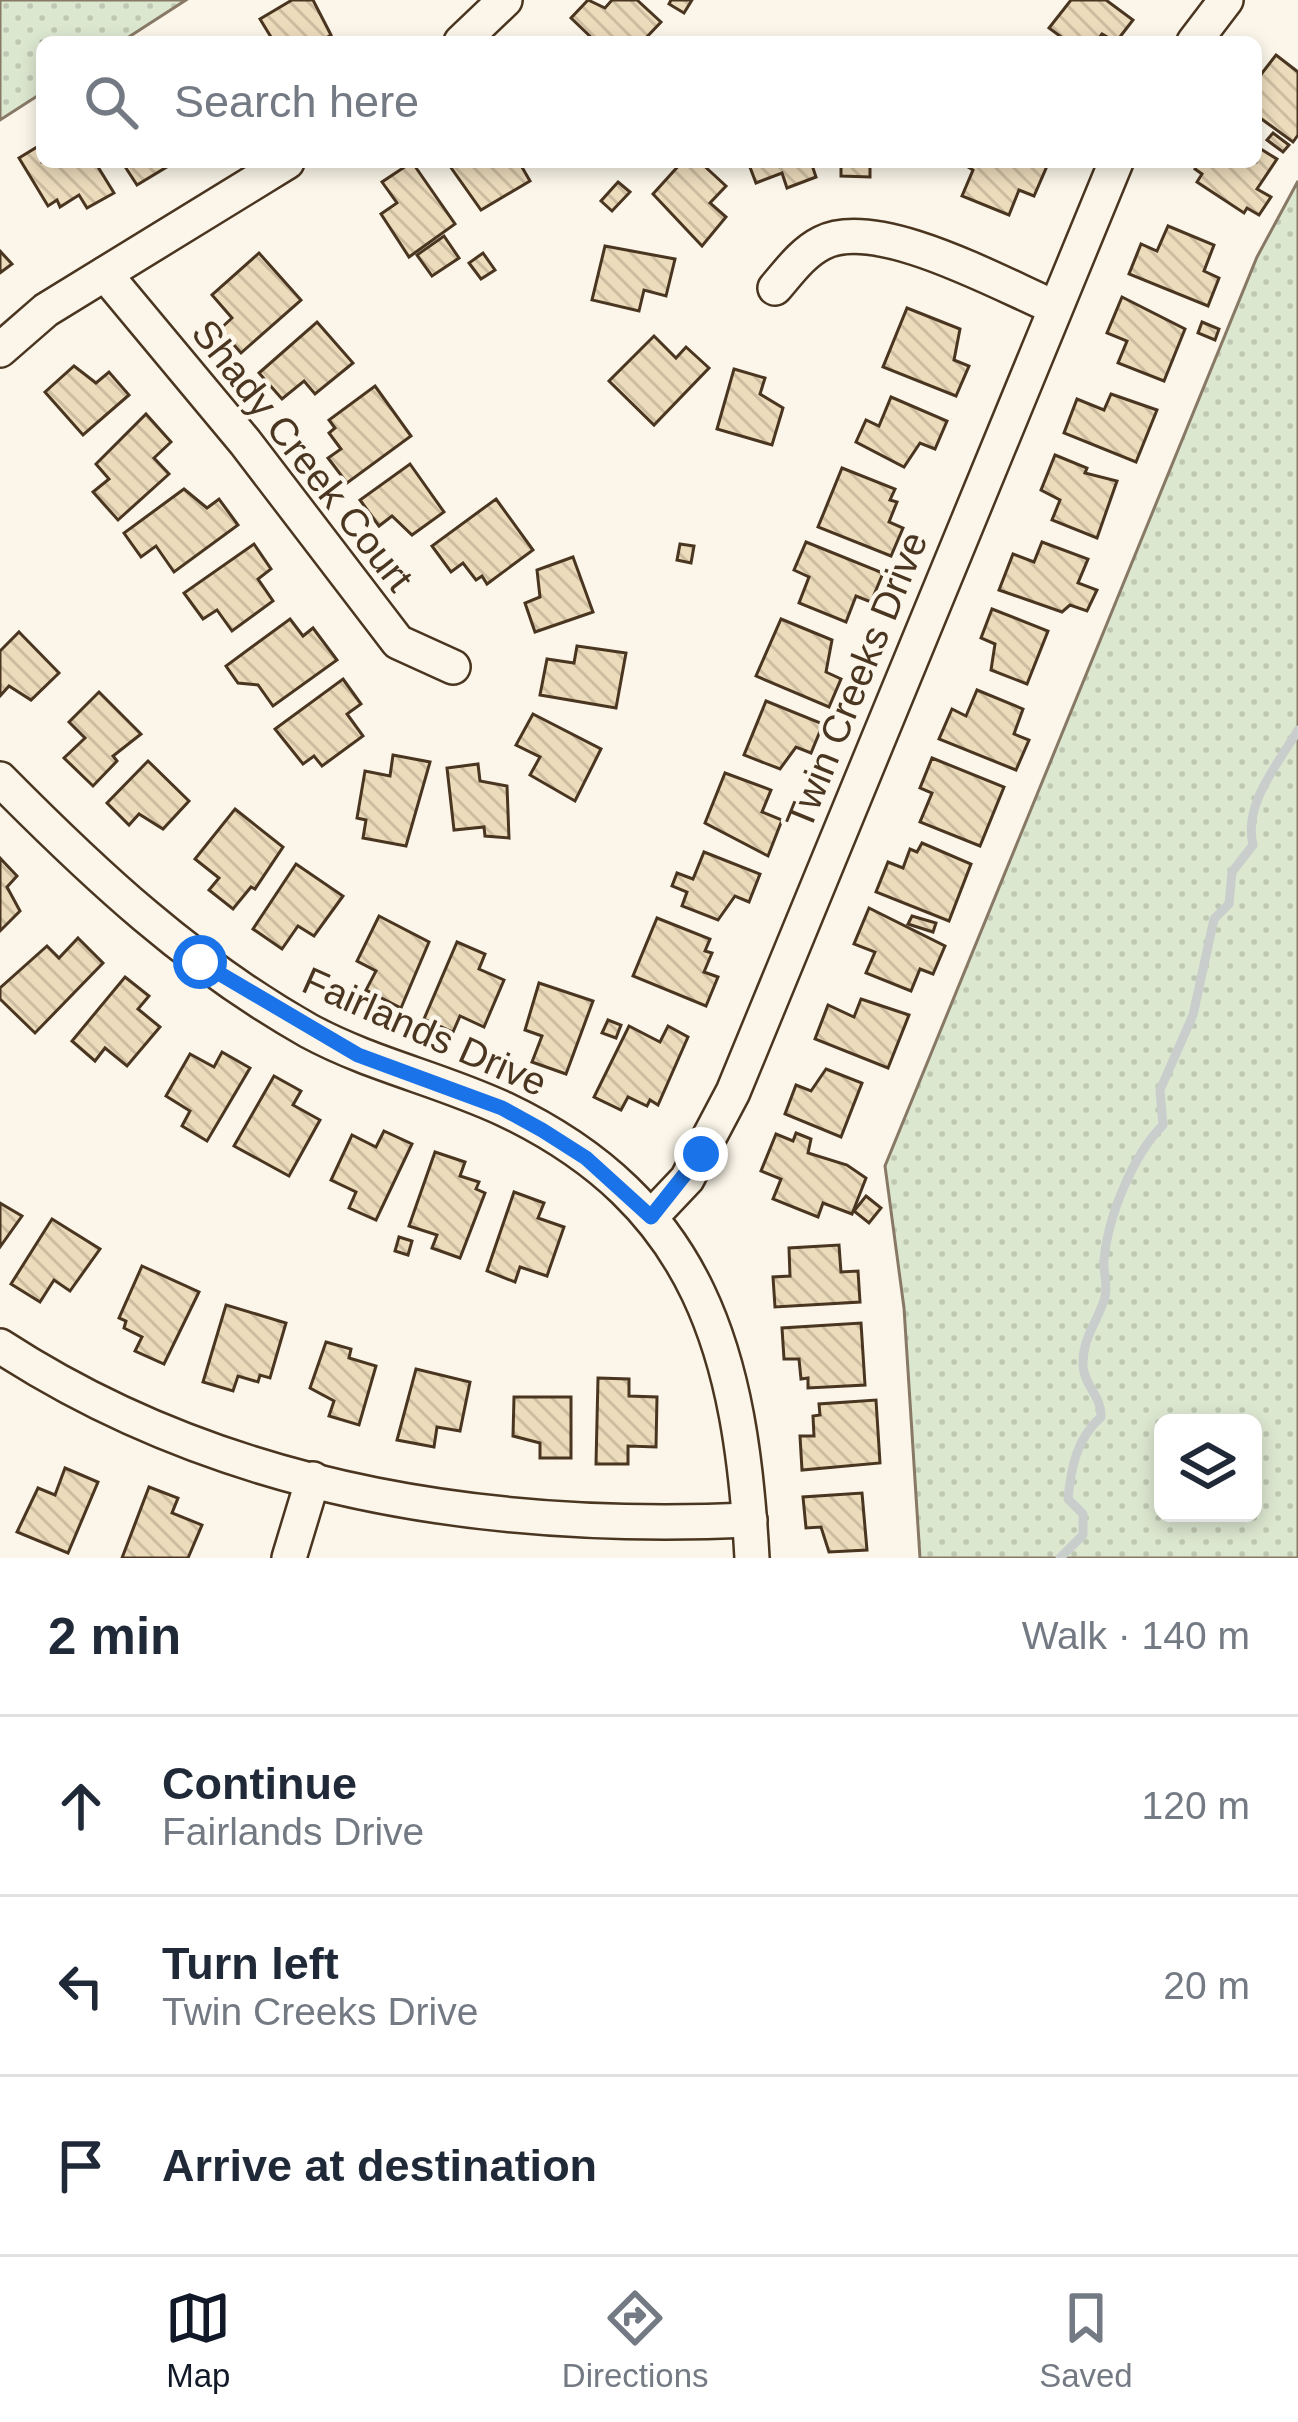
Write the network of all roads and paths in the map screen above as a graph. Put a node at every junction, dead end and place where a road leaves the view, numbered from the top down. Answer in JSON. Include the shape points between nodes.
{"nodes":[{"id":1,"x":505,"y":0,"type":"edge"},
{"id":2,"x":1226,"y":0,"type":"edge"},
{"id":3,"x":467,"y":36,"type":"edge"},
{"id":4,"x":1199,"y":36,"type":"edge"},
{"id":5,"x":277,"y":168,"type":"edge"},
{"id":6,"x":1113,"y":168,"type":"edge"},
{"id":7,"x":105,"y":274,"type":"junction"},
{"id":8,"x":775,"y":288,"type":"dead end"},
{"id":9,"x":1054,"y":307,"type":"junction"},
{"id":10,"x":0,"y":350,"type":"edge"},
{"id":11,"x":453,"y":667,"type":"dead end"},
{"id":12,"x":0,"y":779,"type":"edge"},
{"id":13,"x":651,"y":1217,"type":"junction"},
{"id":14,"x":0,"y":1346,"type":"edge"},
{"id":15,"x":313,"y":1479,"type":"junction"},
{"id":16,"x":750,"y":1520,"type":"junction"},
{"id":17,"x":289,"y":1558,"type":"edge"},
{"id":18,"x":752,"y":1558,"type":"edge"}],
"edges":[{"from":1,"to":3,"type":"street"},
{"from":2,"to":4,"type":"street"},
{"from":5,"to":7,"type":"street"},
{"from":6,"to":9,"type":"street","name":"Twin Creeks Drive"},
{"from":7,"to":10,"type":"street"},
{"from":7,"to":11,"type":"street","name":"Shady Creek Court","via":[[398,642]]},
{"from":8,"to":9,"type":"street","via":[[825,241],[870,236]]},
{"from":9,"to":13,"type":"street","name":"Twin Creeks Drive","via":[[733,1092],[687,1179]]},
{"from":12,"to":13,"type":"street","name":"Fairlands Drive","via":[[112,890],[200,962],[358,1055],[542,1130]]},
{"from":13,"to":16,"type":"street","name":"Fairlands Drive","via":[[721,1343],[736,1397]]},
{"from":14,"to":15,"type":"street","via":[[112,1412]]},
{"from":15,"to":16,"type":"street","via":[[486,1516]]},
{"from":15,"to":17,"type":"street"},
{"from":16,"to":18,"type":"street","name":"Fairlands Drive"}]}
